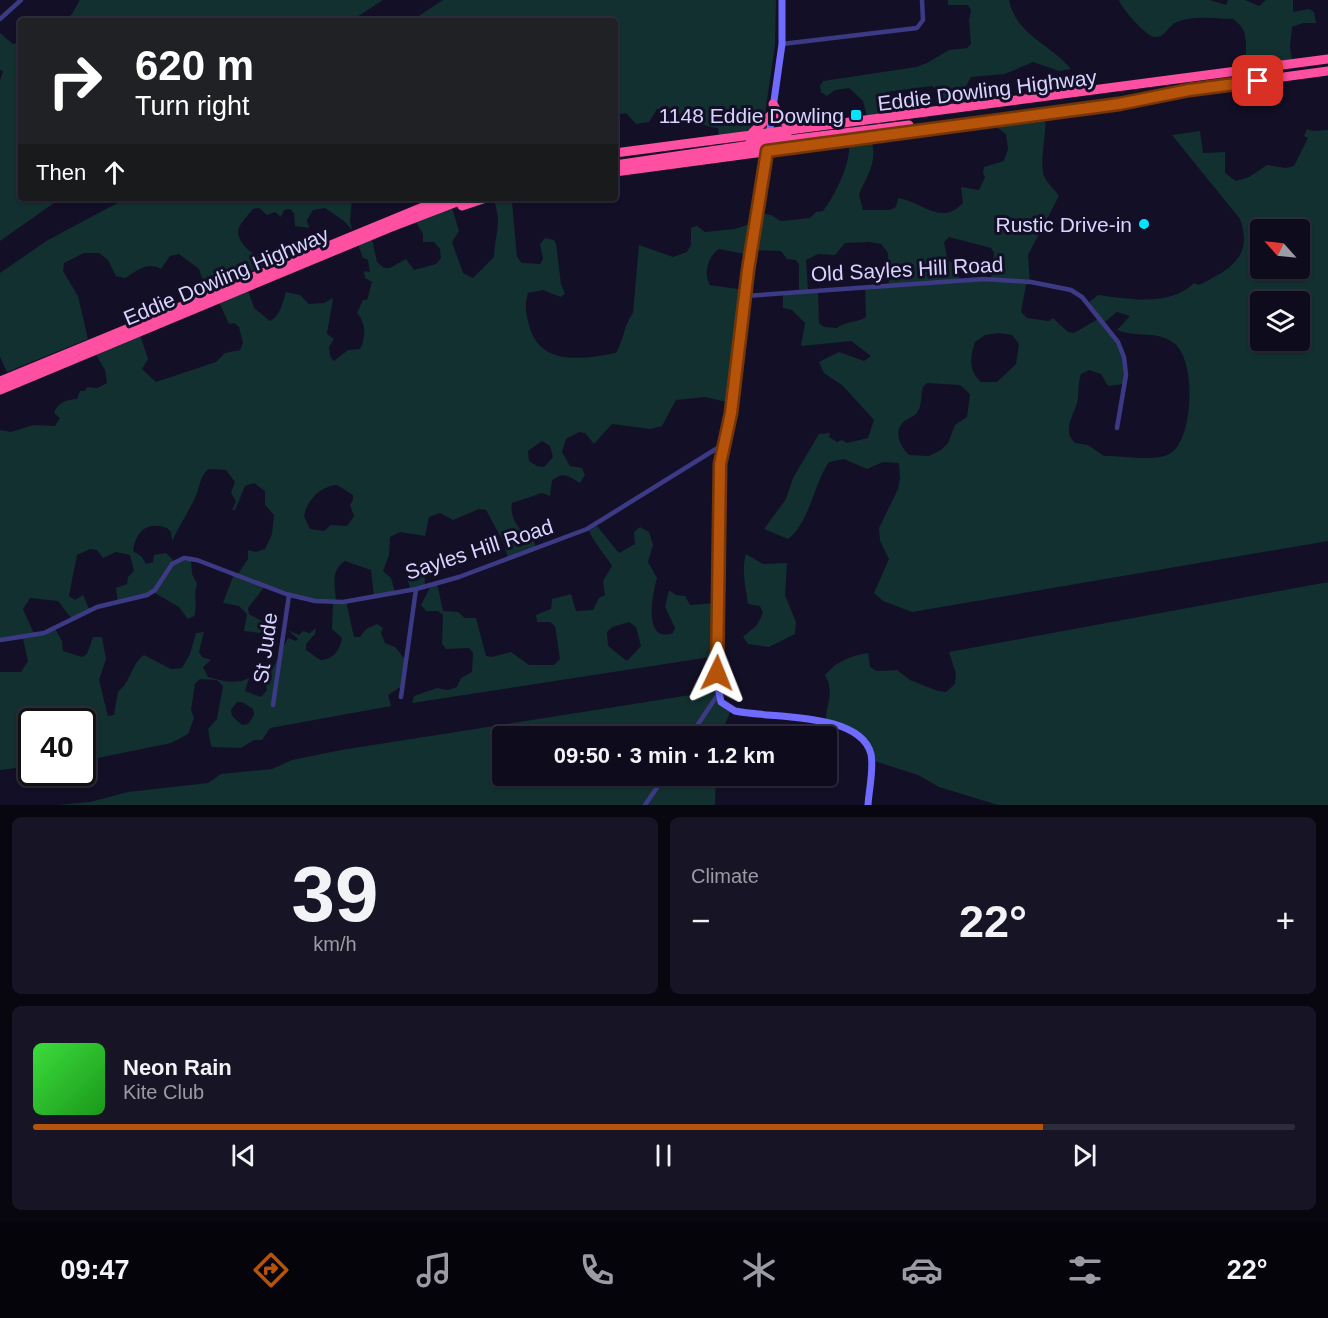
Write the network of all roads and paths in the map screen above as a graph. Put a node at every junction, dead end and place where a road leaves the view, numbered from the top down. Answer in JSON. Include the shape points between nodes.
{"nodes":[{"id":1,"x":21,"y":0,"type":"edge"},
{"id":2,"x":782,"y":0,"type":"edge"},
{"id":3,"x":922,"y":0,"type":"edge"},
{"id":4,"x":0,"y":19,"type":"edge"},
{"id":5,"x":782,"y":44,"type":"junction"},
{"id":6,"x":1328,"y":61,"type":"edge"},
{"id":7,"x":1328,"y":71,"type":"edge"},
{"id":8,"x":1189,"y":90,"type":"junction"},
{"id":9,"x":772,"y":109,"type":"junction"},
{"id":10,"x":770,"y":131,"type":"junction"},
{"id":11,"x":790,"y":134,"type":"junction"},
{"id":12,"x":751,"y":139,"type":"junction"},
{"id":13,"x":767,"y":151,"type":"junction"},
{"id":14,"x":618,"y":153,"type":"edge"},
{"id":15,"x":618,"y":159,"type":"edge"},
{"id":16,"x":618,"y":164,"type":"edge"},
{"id":17,"x":618,"y":172,"type":"edge"},
{"id":18,"x":424,"y":201,"type":"edge"},
{"id":19,"x":438,"y":201,"type":"edge"},
{"id":20,"x":460,"y":201,"type":"edge"},
{"id":21,"x":478,"y":201,"type":"edge"},
{"id":22,"x":251,"y":282,"type":"junction"},
{"id":23,"x":745,"y":296,"type":"junction"},
{"id":24,"x":2,"y":380,"type":"edge"},
{"id":25,"x":0,"y":390,"type":"edge"},
{"id":26,"x":1117,"y":428,"type":"dead end"},
{"id":27,"x":724,"y":444,"type":"junction"},
{"id":28,"x":416,"y":589,"type":"junction"},
{"id":29,"x":290,"y":595,"type":"junction"},
{"id":30,"x":0,"y":640,"type":"edge"},
{"id":31,"x":718,"y":693,"type":"junction"},
{"id":32,"x":401,"y":697,"type":"dead end"},
{"id":33,"x":273,"y":705,"type":"dead end"},
{"id":34,"x":697,"y":726,"type":"edge"},
{"id":35,"x":658,"y":786,"type":"edge"},
{"id":36,"x":645,"y":805,"type":"edge"},
{"id":37,"x":868,"y":805,"type":"edge"}],
"edges":[{"from":1,"to":4,"type":"street"},
{"from":2,"to":5,"type":"street"},
{"from":3,"to":5,"type":"street","via":[[923,20],[917,28]]},
{"from":5,"to":9,"type":"street"},
{"from":6,"to":11,"type":"highway","name":"Eddie Dowling Highway"},
{"from":7,"to":8,"type":"highway","name":"Eddie Dowling Highway"},
{"from":8,"to":11,"type":"highway","name":"Eddie Dowling Highway"},
{"from":8,"to":13,"type":"highway","via":[[1142,100]]},
{"from":9,"to":10,"type":"street"},
{"from":9,"to":11,"type":"highway"},
{"from":9,"to":12,"type":"highway"},
{"from":10,"to":11,"type":"highway"},
{"from":10,"to":12,"type":"highway"},
{"from":10,"to":13,"type":"street"},
{"from":11,"to":12,"type":"highway","name":"Eddie Dowling Highway","bridge":true},
{"from":12,"to":14,"type":"highway"},
{"from":12,"to":15,"type":"highway","name":"Eddie Dowling Highway"},
{"from":12,"to":16,"type":"highway","name":"Eddie Dowling Highway"},
{"from":13,"to":17,"type":"highway"},
{"from":13,"to":23,"type":"street"},
{"from":18,"to":22,"type":"highway","via":[[275,261]]},
{"from":19,"to":22,"type":"highway","name":"Eddie Dowling Highway"},
{"from":20,"to":22,"type":"highway","name":"Eddie Dowling Highway"},
{"from":21,"to":22,"type":"highway","via":[[278,280]]},
{"from":22,"to":24,"type":"highway","name":"Eddie Dowling Highway"},
{"from":22,"to":25,"type":"highway","name":"Eddie Dowling Highway"},
{"from":23,"to":26,"type":"street","name":"Old Sayles Hill Road","via":[[984,279],[1071,290],[1082,297],[1118,342],[1125,357],[1126,375]]},
{"from":23,"to":27,"type":"street"},
{"from":27,"to":28,"type":"street","name":"Sayles Hill Road","via":[[587,529]]},
{"from":27,"to":31,"type":"street","via":[[718,487]]},
{"from":28,"to":29,"type":"street","name":"Sayles Hill Road","via":[[333,602]]},
{"from":28,"to":32,"type":"street"},
{"from":29,"to":30,"type":"street","name":"Sayles Hill Road","via":[[184,558],[172,564],[155,590],[147,595],[97,607],[44,633]]},
{"from":29,"to":33,"type":"street","name":"St Jude"},
{"from":31,"to":34,"type":"street"},
{"from":31,"to":37,"type":"street","via":[[721,702],[735,711],[837,724],[859,735],[871,757]]},
{"from":35,"to":36,"type":"street"}]}
